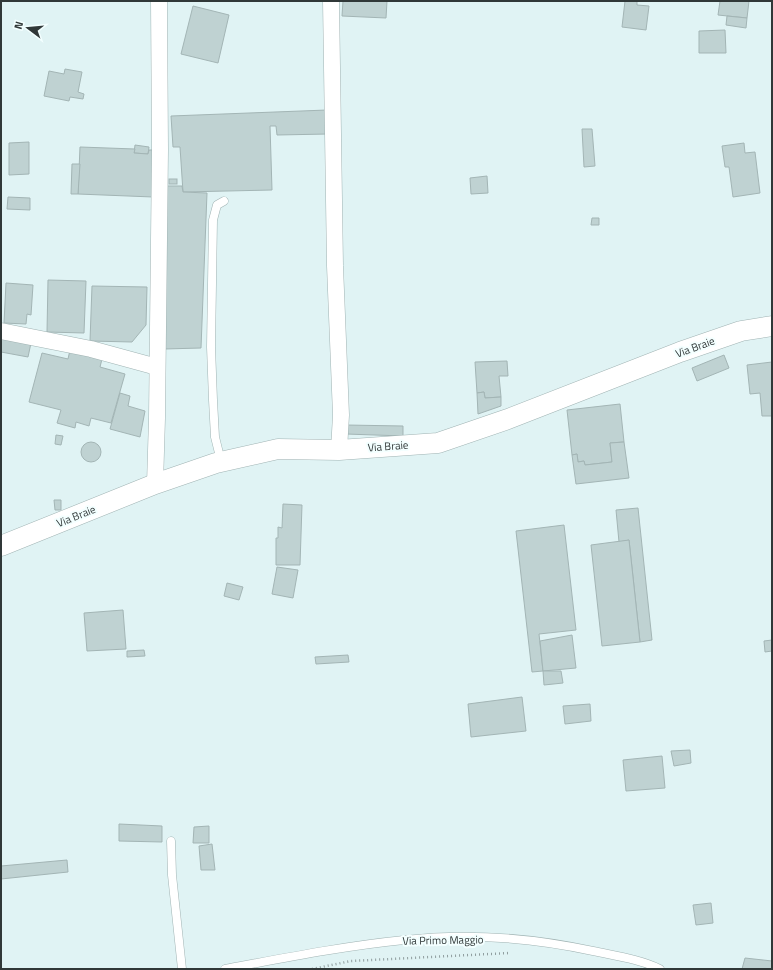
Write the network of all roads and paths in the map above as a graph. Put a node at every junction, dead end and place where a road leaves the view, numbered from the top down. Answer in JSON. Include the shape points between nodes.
{"nodes":[{"id":1,"x":159,"y":1,"type":"edge"},
{"id":2,"x":331,"y":1,"type":"edge"},
{"id":3,"x":224,"y":200,"type":"dead end"},
{"id":4,"x":772,"y":326,"type":"edge"},
{"id":5,"x":1,"y":332,"type":"edge"},
{"id":6,"x":157,"y":367,"type":"junction"},
{"id":7,"x":339,"y":450,"type":"junction"},
{"id":8,"x":221,"y":461,"type":"junction"},
{"id":9,"x":155,"y":484,"type":"junction"},
{"id":10,"x":1,"y":546,"type":"edge"},
{"id":11,"x":171,"y":841,"type":"dead end"},
{"id":12,"x":512,"y":953,"type":"dead end"},
{"id":13,"x":182,"y":969,"type":"edge"},
{"id":14,"x":225,"y":969,"type":"edge"},
{"id":15,"x":312,"y":969,"type":"edge"},
{"id":16,"x":660,"y":969,"type":"edge"}],
"edges":[{"from":1,"to":6,"type":"street"},
{"from":2,"to":7,"type":"street","via":[[335,258],[341,415]]},
{"from":3,"to":8,"type":"lane","via":[[217,205],[214,220],[211,347],[215,437]]},
{"from":4,"to":7,"type":"street","name":"Via Braie","via":[[741,331],[438,443]]},
{"from":5,"to":6,"type":"street"},
{"from":6,"to":9,"type":"street"},
{"from":7,"to":8,"type":"street","name":"Via Braie","via":[[278,449]]},
{"from":8,"to":9,"type":"street","name":"Via Braie"},
{"from":9,"to":10,"type":"street","name":"Via Braie"},
{"from":11,"to":13,"type":"lane"},
{"from":12,"to":15,"type":"path","via":[[350,961]]},
{"from":14,"to":16,"type":"lane","name":"Via Primo Maggio","via":[[336,949],[405,940],[468,937],[557,943],[644,962]]}]}
